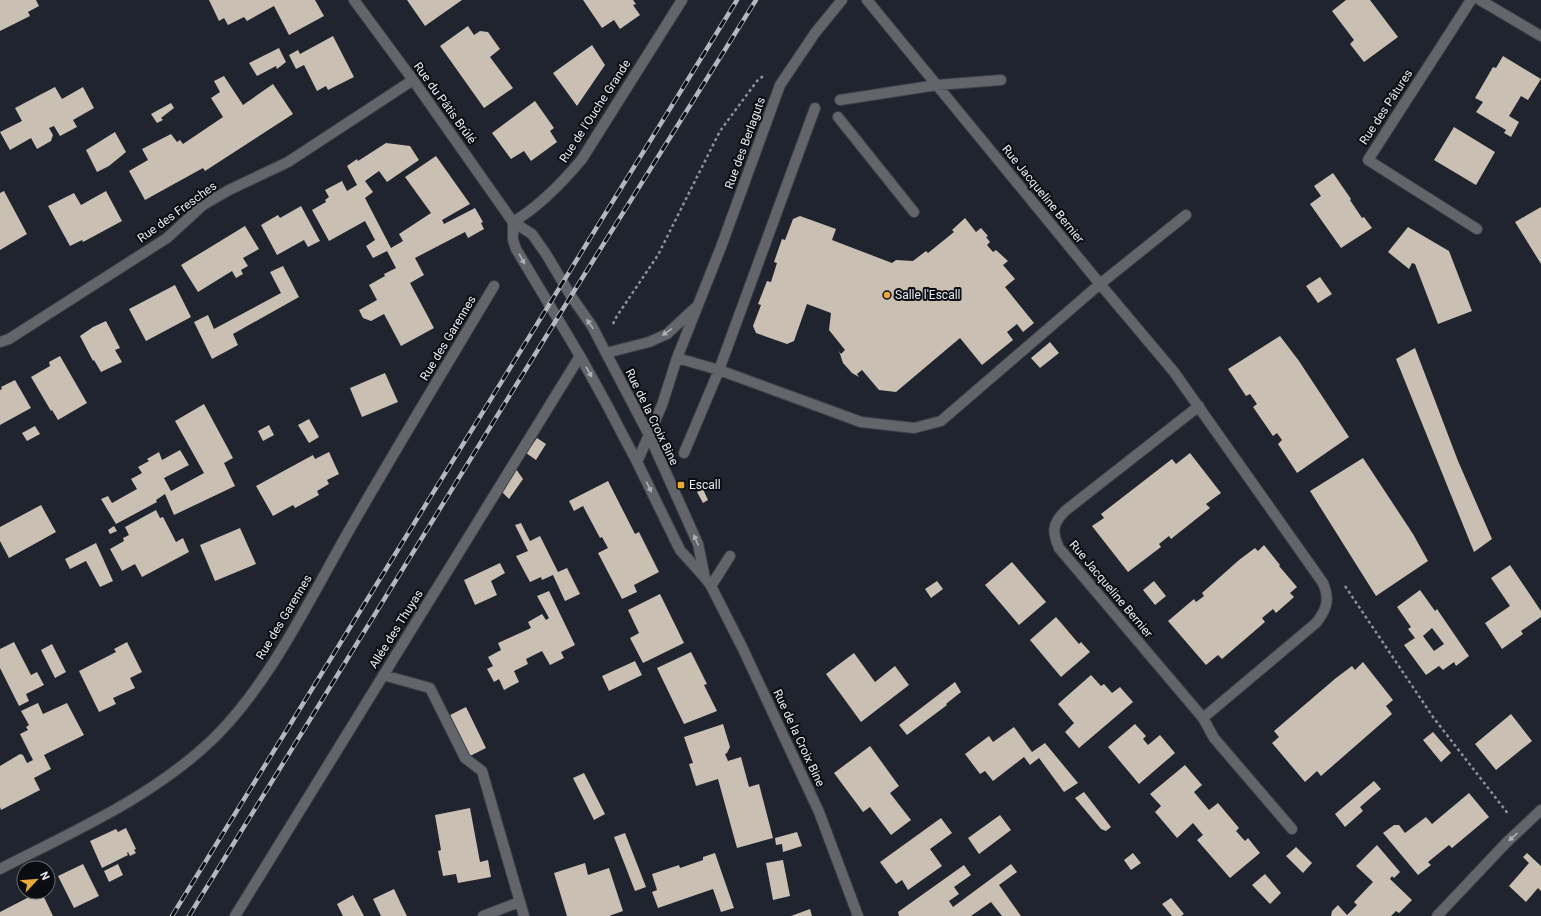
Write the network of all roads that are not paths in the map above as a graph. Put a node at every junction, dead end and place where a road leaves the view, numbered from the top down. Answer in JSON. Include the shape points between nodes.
{"nodes":[{"id":1,"x":354,"y":0,"type":"edge"},
{"id":2,"x":682,"y":0,"type":"edge"},
{"id":3,"x":842,"y":0,"type":"edge"},
{"id":4,"x":867,"y":0,"type":"edge"},
{"id":5,"x":1471,"y":0,"type":"edge"},
{"id":6,"x":1480,"y":0,"type":"edge"},
{"id":7,"x":1541,"y":36,"type":"edge"},
{"id":8,"x":413,"y":80,"type":"junction"},
{"id":9,"x":1001,"y":80,"type":"dead end"},
{"id":10,"x":937,"y":86,"type":"junction"},
{"id":11,"x":840,"y":100,"type":"dead end"},
{"id":12,"x":815,"y":108,"type":"dead end"},
{"id":13,"x":838,"y":117,"type":"dead end"},
{"id":14,"x":914,"y":212,"type":"dead end"},
{"id":15,"x":1186,"y":215,"type":"dead end"},
{"id":16,"x":513,"y":222,"type":"junction"},
{"id":17,"x":1477,"y":229,"type":"dead end"},
{"id":18,"x":1100,"y":284,"type":"junction"},
{"id":19,"x":494,"y":286,"type":"dead end"},
{"id":20,"x":571,"y":296,"type":"joint"},
{"id":21,"x":696,"y":307,"type":"junction"},
{"id":22,"x":0,"y":342,"type":"edge"},
{"id":23,"x":606,"y":353,"type":"junction"},
{"id":24,"x":580,"y":356,"type":"junction"},
{"id":25,"x":677,"y":358,"type":"junction"},
{"id":26,"x":719,"y":370,"type":"junction"},
{"id":27,"x":1199,"y":406,"type":"junction"},
{"id":28,"x":650,"y":436,"type":"junction"},
{"id":29,"x":684,"y":453,"type":"dead end"},
{"id":30,"x":637,"y":462,"type":"junction"},
{"id":31,"x":730,"y":556,"type":"dead end"},
{"id":32,"x":708,"y":582,"type":"junction"},
{"id":33,"x":383,"y":675,"type":"junction"},
{"id":34,"x":1203,"y":718,"type":"junction"},
{"id":35,"x":1541,"y":810,"type":"edge"},
{"id":36,"x":1292,"y":829,"type":"dead end"},
{"id":37,"x":0,"y":869,"type":"edge"},
{"id":38,"x":519,"y":902,"type":"junction"},
{"id":39,"x":235,"y":916,"type":"edge"},
{"id":40,"x":483,"y":916,"type":"edge"},
{"id":41,"x":524,"y":916,"type":"edge"},
{"id":42,"x":858,"y":916,"type":"edge"},
{"id":43,"x":1437,"y":916,"type":"edge"}],
"edges":[{"from":1,"to":8,"type":"street","name":"Rue du Pâtis Brûlé"},
{"from":2,"to":16,"type":"street","name":"Rue de l'Ouche Grande","via":[[582,159],[530,212]]},
{"from":3,"to":21,"type":"street","name":"Rue des Berlaguts","via":[[815,33],[780,85],[721,247]]},
{"from":4,"to":10,"type":"street","name":"Rue Jacqueline Bernier"},
{"from":5,"to":17,"type":"street","name":"Rue des Pâtures","via":[[1368,160]]},
{"from":6,"to":7,"type":"street"},
{"from":8,"to":16,"type":"street","name":"Rue du Pâtis Brûlé"},
{"from":8,"to":22,"type":"street","name":"Rue des Fresches","via":[[288,162],[203,205],[167,238],[9,339]]},
{"from":9,"to":10,"type":"street"},
{"from":10,"to":11,"type":"street"},
{"from":10,"to":18,"type":"street","name":"Rue Jacqueline Bernier"},
{"from":12,"to":26,"type":"street"},
{"from":13,"to":14,"type":"street"},
{"from":15,"to":18,"type":"street"},
{"from":16,"to":20,"type":"street","name":"Rue du Pâtis Brûlé","via":[[532,234]]},
{"from":16,"to":24,"type":"street","name":"Rue de la Croix Bine","one_way":true,"via":[[516,249]]},
{"from":18,"to":26,"type":"street","via":[[941,421],[914,428],[861,422]]},
{"from":18,"to":27,"type":"street","name":"Rue Jacqueline Bernier","via":[[1174,372]]},
{"from":19,"to":37,"type":"street","name":"Rue des Garennes","via":[[383,471],[282,648],[247,699],[214,737],[165,778],[132,801]]},
{"from":23,"to":20,"type":"street","name":"Rue de la Croix Bine","one_way":true,"via":[[592,326]]},
{"from":21,"to":23,"type":"street","name":"Rue des Berlaguts","one_way":true,"via":[[667,334],[649,342]]},
{"from":21,"to":25,"type":"street","name":"Rue des Berlaguts"},
{"from":23,"to":28,"type":"street","name":"Rue de la Croix Bine"},
{"from":24,"to":30,"type":"street","name":"Rue de la Croix Bine","one_way":true},
{"from":24,"to":33,"type":"street","name":"Allée des Thuyas"},
{"from":25,"to":26,"type":"street"},
{"from":25,"to":28,"type":"street","name":"Rue des Berlaguts"},
{"from":26,"to":29,"type":"street"},
{"from":27,"to":34,"type":"street","name":"Rue Jacqueline Bernier","via":[[1323,583],[1327,603],[1316,623]]},
{"from":27,"to":34,"type":"street","name":"Rue Jacqueline Bernier","via":[[1065,511],[1057,519],[1054,528],[1059,548]]},
{"from":28,"to":30,"type":"street","name":"Rue des Berlaguts"},
{"from":32,"to":28,"type":"street","name":"Rue de la Croix Bine","one_way":true,"via":[[698,544]]},
{"from":30,"to":32,"type":"street","name":"Rue de la Croix Bine","one_way":true,"via":[[680,550]]},
{"from":31,"to":32,"type":"street"},
{"from":32,"to":42,"type":"street","name":"Rue de la Croix Bine","via":[[743,648],[820,812]]},
{"from":33,"to":38,"type":"street","via":[[430,688],[465,758],[482,772]]},
{"from":33,"to":39,"type":"street","name":"Allée des Thuyas"},
{"from":34,"to":36,"type":"street","name":"Rue Jacqueline Bernier","via":[[1214,738]]},
{"from":35,"to":43,"type":"street","one_way":true},
{"from":38,"to":40,"type":"street"},
{"from":38,"to":41,"type":"street"}]}
